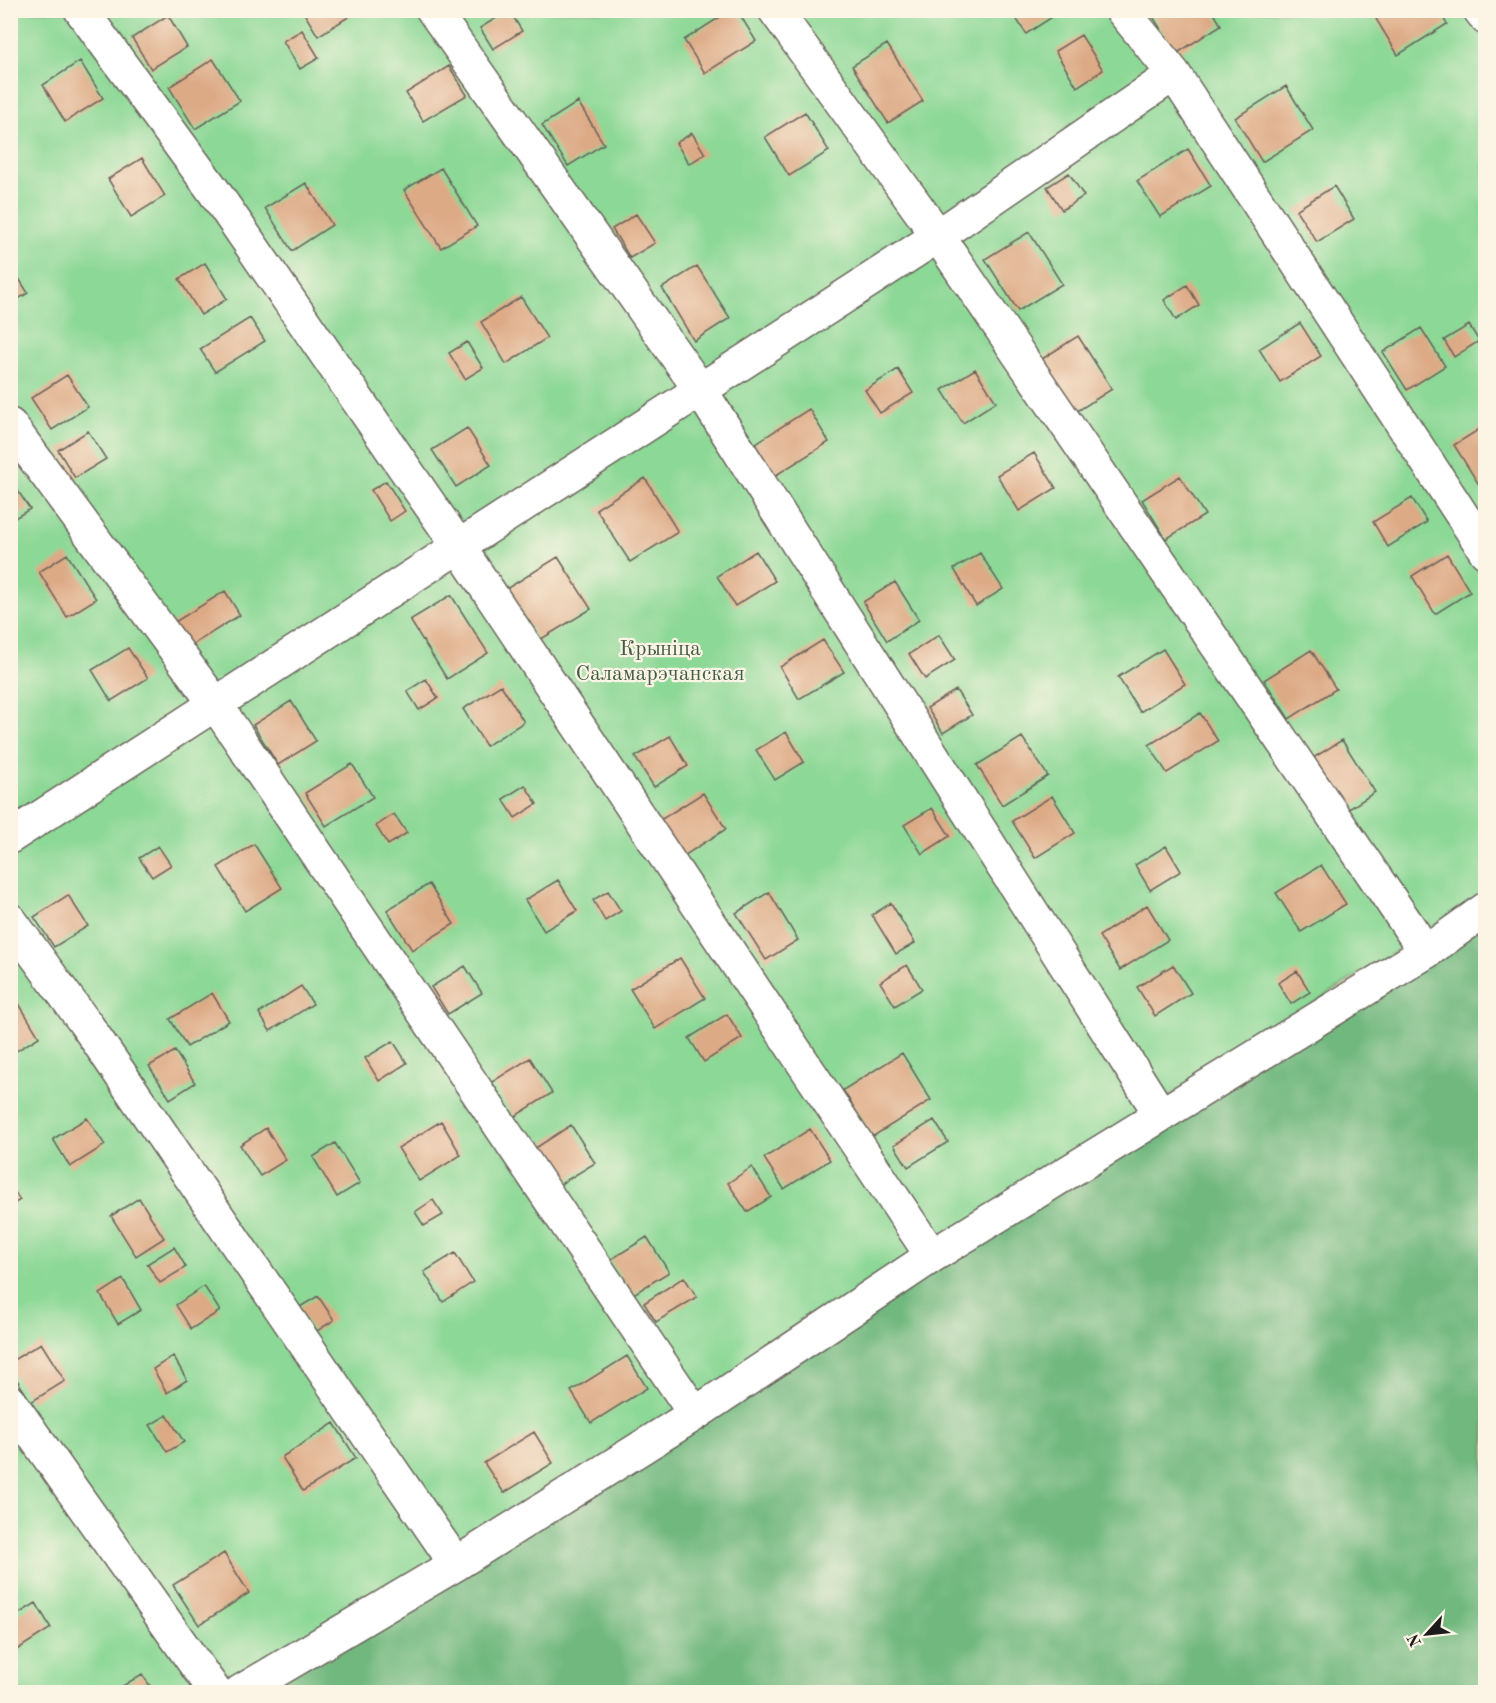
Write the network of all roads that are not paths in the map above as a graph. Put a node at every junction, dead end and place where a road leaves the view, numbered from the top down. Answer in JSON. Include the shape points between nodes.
{"nodes":[{"id":1,"x":81,"y":10,"type":"edge"},
{"id":2,"x":433,"y":10,"type":"edge"},
{"id":3,"x":775,"y":10,"type":"edge"},
{"id":4,"x":1122,"y":10,"type":"edge"},
{"id":5,"x":1480,"y":10,"type":"edge"},
{"id":6,"x":1485,"y":18,"type":"edge"},
{"id":7,"x":1174,"y":74,"type":"junction"},
{"id":8,"x":938,"y":236,"type":"junction"},
{"id":9,"x":701,"y":391,"type":"junction"},
{"id":10,"x":10,"y":425,"type":"edge"},
{"id":11,"x":459,"y":547,"type":"junction"},
{"id":12,"x":1485,"y":552,"type":"edge"},
{"id":13,"x":216,"y":705,"type":"junction"},
{"id":14,"x":10,"y":837,"type":"edge"},
{"id":15,"x":1485,"y":909,"type":"edge"},
{"id":16,"x":10,"y":920,"type":"edge"},
{"id":17,"x":1426,"y":952,"type":"junction"},
{"id":18,"x":1161,"y":1115,"type":"junction"},
{"id":19,"x":932,"y":1256,"type":"junction"},
{"id":20,"x":10,"y":1402,"type":"edge"},
{"id":21,"x":695,"y":1414,"type":"junction"},
{"id":22,"x":456,"y":1564,"type":"junction"},
{"id":23,"x":215,"y":1692,"type":"edge"},
{"id":24,"x":240,"y":1692,"type":"edge"}],
"edges":[{"from":1,"to":11,"type":"lane","via":[[213,190]]},
{"from":2,"to":9,"type":"lane"},
{"from":3,"to":8,"type":"lane"},
{"from":4,"to":7,"type":"lane"},
{"from":5,"to":6,"type":"lane"},
{"from":7,"to":8,"type":"lane"},
{"from":7,"to":12,"type":"lane"},
{"from":8,"to":9,"type":"lane"},
{"from":8,"to":17,"type":"lane"},
{"from":9,"to":11,"type":"lane"},
{"from":9,"to":18,"type":"lane"},
{"from":10,"to":13,"type":"lane"},
{"from":11,"to":13,"type":"lane"},
{"from":11,"to":19,"type":"lane"},
{"from":13,"to":14,"type":"lane"},
{"from":13,"to":21,"type":"lane"},
{"from":15,"to":17,"type":"lane"},
{"from":16,"to":22,"type":"lane","via":[[88,1027]]},
{"from":17,"to":18,"type":"lane"},
{"from":18,"to":19,"type":"lane"},
{"from":19,"to":21,"type":"lane"},
{"from":20,"to":23,"type":"lane"},
{"from":21,"to":22,"type":"lane"},
{"from":22,"to":24,"type":"lane"}]}
